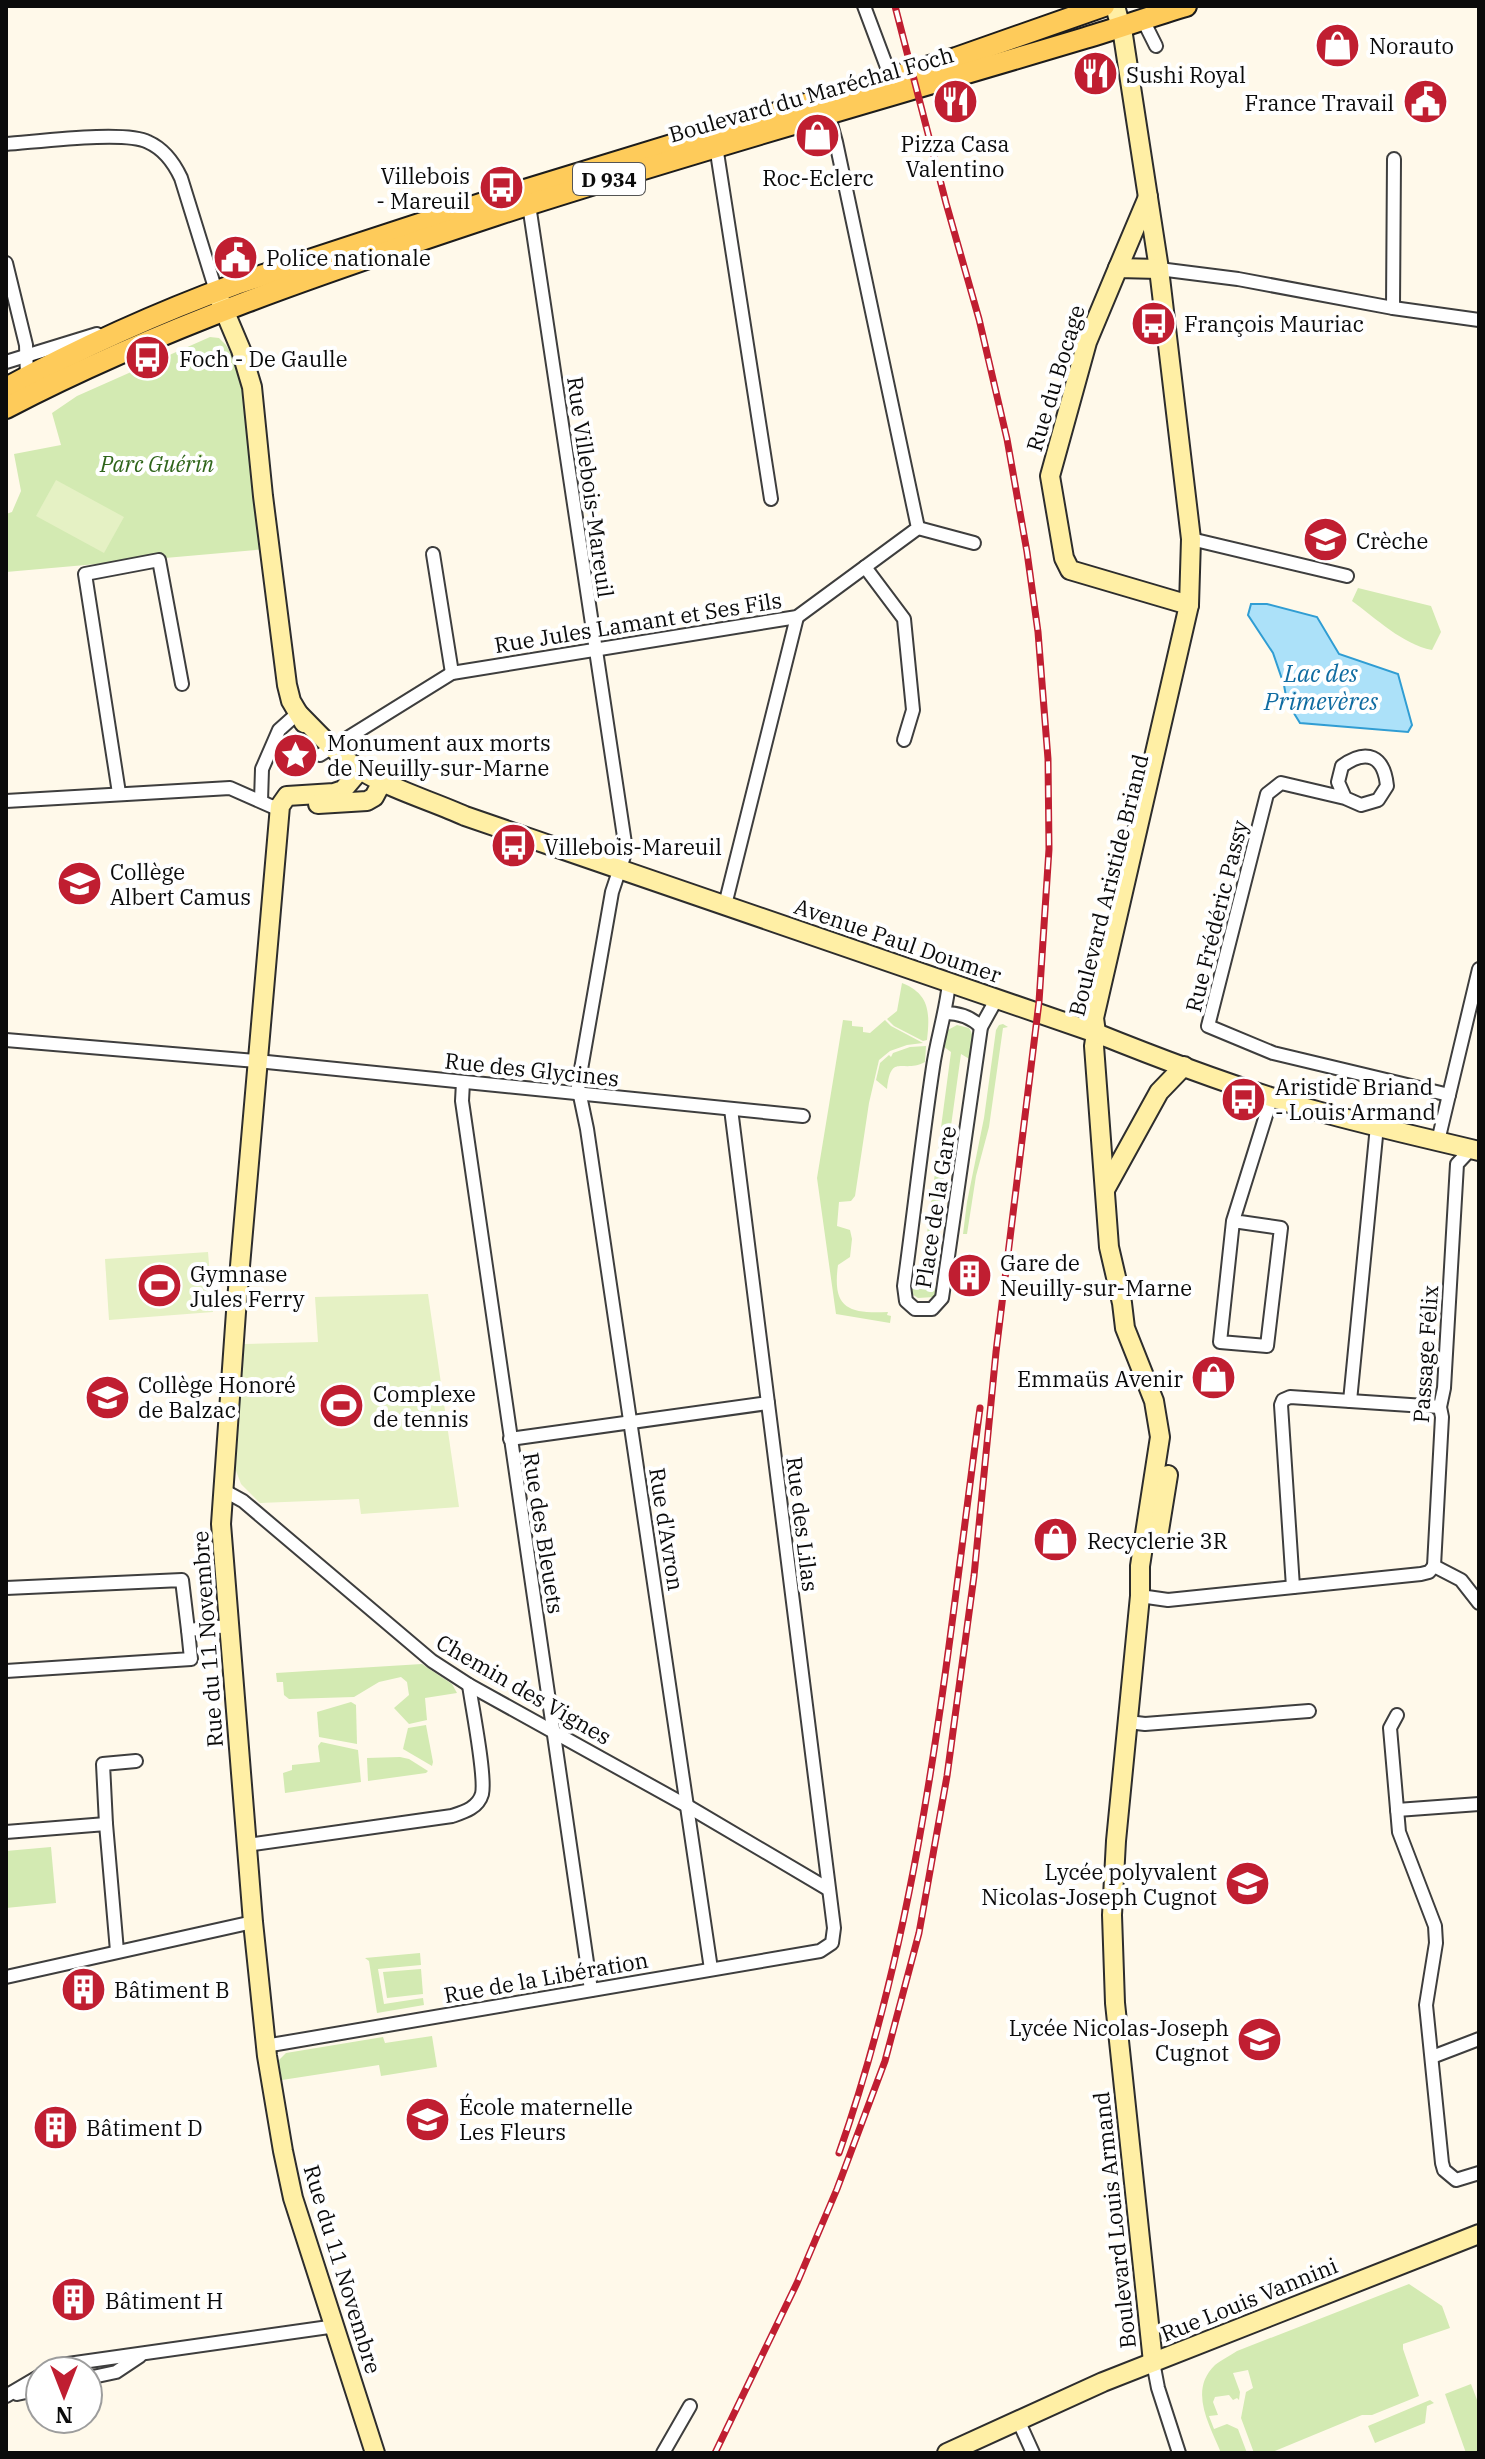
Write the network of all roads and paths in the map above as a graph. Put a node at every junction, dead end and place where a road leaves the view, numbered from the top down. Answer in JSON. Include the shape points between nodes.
{"nodes":[{"id":1,"x":864,"y":6,"type":"edge"},
{"id":2,"x":1104,"y":6,"type":"edge"},
{"id":3,"x":1114,"y":6,"type":"edge"},
{"id":4,"x":1186,"y":6,"type":"edge"},
{"id":5,"x":1144,"y":13,"type":"edge"},
{"id":6,"x":1121,"y":27,"type":"junction"},
{"id":7,"x":1156,"y":46,"type":"dead end"},
{"id":8,"x":999,"y":63,"type":"junction"},
{"id":9,"x":891,"y":78,"type":"junction"},
{"id":10,"x":828,"y":113,"type":"junction"},
{"id":11,"x":6,"y":144,"type":"edge"},
{"id":12,"x":716,"y":146,"type":"junction"},
{"id":13,"x":1394,"y":159,"type":"dead end"},
{"id":14,"x":1148,"y":194,"type":"junction"},
{"id":15,"x":529,"y":205,"type":"junction"},
{"id":16,"x":6,"y":263,"type":"edge"},
{"id":17,"x":1118,"y":268,"type":"junction"},
{"id":18,"x":1159,"y":269,"type":"junction"},
{"id":19,"x":222,"y":306,"type":"junction"},
{"id":20,"x":1393,"y":308,"type":"junction"},
{"id":21,"x":1479,"y":320,"type":"edge"},
{"id":22,"x":123,"y":330,"type":"junction"},
{"id":23,"x":26,"y":356,"type":"junction"},
{"id":24,"x":6,"y":362,"type":"edge"},
{"id":25,"x":31,"y":385,"type":"junction"},
{"id":26,"x":6,"y":388,"type":"edge"},
{"id":27,"x":6,"y":408,"type":"edge"},
{"id":28,"x":771,"y":499,"type":"dead end"},
{"id":29,"x":918,"y":528,"type":"junction"},
{"id":30,"x":1197,"y":540,"type":"junction"},
{"id":31,"x":974,"y":543,"type":"dead end"},
{"id":32,"x":433,"y":554,"type":"dead end"},
{"id":33,"x":865,"y":567,"type":"junction"},
{"id":34,"x":1347,"y":576,"type":"dead end"},
{"id":35,"x":1189,"y":605,"type":"junction"},
{"id":36,"x":797,"y":617,"type":"junction"},
{"id":37,"x":595,"y":649,"type":"junction"},
{"id":38,"x":452,"y":673,"type":"junction"},
{"id":39,"x":182,"y":684,"type":"dead end"},
{"id":40,"x":298,"y":713,"type":"junction"},
{"id":41,"x":904,"y":740,"type":"dead end"},
{"id":42,"x":325,"y":751,"type":"junction"},
{"id":43,"x":356,"y":774,"type":"junction"},
{"id":44,"x":379,"y":787,"type":"junction"},
{"id":45,"x":119,"y":793,"type":"junction"},
{"id":46,"x":1345,"y":798,"type":"junction"},
{"id":47,"x":6,"y":801,"type":"edge"},
{"id":48,"x":270,"y":804,"type":"junction"},
{"id":49,"x":620,"y":869,"type":"junction"},
{"id":50,"x":725,"y":905,"type":"junction"},
{"id":51,"x":1479,"y":969,"type":"edge"},
{"id":52,"x":949,"y":983,"type":"junction"},
{"id":53,"x":996,"y":1000,"type":"junction"},
{"id":54,"x":945,"y":1013,"type":"junction"},
{"id":55,"x":981,"y":1027,"type":"junction"},
{"id":56,"x":1096,"y":1033,"type":"junction"},
{"id":57,"x":6,"y":1040,"type":"edge"},
{"id":58,"x":1151,"y":1055,"type":"junction"},
{"id":59,"x":257,"y":1061,"type":"junction"},
{"id":60,"x":1184,"y":1066,"type":"junction"},
{"id":61,"x":463,"y":1082,"type":"junction"},
{"id":62,"x":1159,"y":1092,"type":"junction"},
{"id":63,"x":580,"y":1095,"type":"junction"},
{"id":64,"x":1449,"y":1095,"type":"junction"},
{"id":65,"x":1272,"y":1096,"type":"junction"},
{"id":66,"x":731,"y":1109,"type":"junction"},
{"id":67,"x":803,"y":1116,"type":"dead end"},
{"id":68,"x":1377,"y":1126,"type":"junction"},
{"id":69,"x":1438,"y":1141,"type":"junction"},
{"id":70,"x":1475,"y":1150,"type":"edge"},
{"id":71,"x":1105,"y":1188,"type":"junction"},
{"id":72,"x":1233,"y":1221,"type":"junction"},
{"id":73,"x":1350,"y":1401,"type":"junction"},
{"id":74,"x":768,"y":1403,"type":"junction"},
{"id":75,"x":1440,"y":1407,"type":"junction"},
{"id":76,"x":630,"y":1421,"type":"junction"},
{"id":77,"x":510,"y":1439,"type":"junction"},
{"id":78,"x":223,"y":1490,"type":"junction"},
{"id":79,"x":1434,"y":1566,"type":"junction"},
{"id":80,"x":1293,"y":1587,"type":"junction"},
{"id":81,"x":6,"y":1588,"type":"edge"},
{"id":82,"x":1140,"y":1596,"type":"junction"},
{"id":83,"x":1479,"y":1603,"type":"edge"},
{"id":84,"x":228,"y":1626,"type":"junction"},
{"id":85,"x":188,"y":1630,"type":"junction"},
{"id":86,"x":6,"y":1671,"type":"edge"},
{"id":87,"x":469,"y":1685,"type":"junction"},
{"id":88,"x":1309,"y":1711,"type":"dead end"},
{"id":89,"x":1397,"y":1715,"type":"dead end"},
{"id":90,"x":1128,"y":1722,"type":"junction"},
{"id":91,"x":553,"y":1730,"type":"junction"},
{"id":92,"x":136,"y":1761,"type":"dead end"},
{"id":93,"x":1479,"y":1804,"type":"edge"},
{"id":94,"x":689,"y":1807,"type":"junction"},
{"id":95,"x":1397,"y":1810,"type":"junction"},
{"id":96,"x":106,"y":1824,"type":"junction"},
{"id":97,"x":6,"y":1832,"type":"edge"},
{"id":98,"x":247,"y":1845,"type":"junction"},
{"id":99,"x":828,"y":1889,"type":"junction"},
{"id":100,"x":253,"y":1922,"type":"junction"},
{"id":101,"x":832,"y":1943,"type":"joint"},
{"id":102,"x":117,"y":1951,"type":"junction"},
{"id":103,"x":711,"y":1969,"type":"junction"},
{"id":104,"x":6,"y":1977,"type":"edge"},
{"id":105,"x":591,"y":1990,"type":"junction"},
{"id":106,"x":1479,"y":2039,"type":"edge"},
{"id":107,"x":265,"y":2046,"type":"junction"},
{"id":108,"x":1432,"y":2057,"type":"junction"},
{"id":109,"x":1479,"y":2173,"type":"edge"},
{"id":110,"x":1479,"y":2234,"type":"edge"},
{"id":111,"x":336,"y":2326,"type":"junction"},
{"id":112,"x":142,"y":2354,"type":"junction"},
{"id":113,"x":104,"y":2359,"type":"edge"},
{"id":114,"x":1153,"y":2362,"type":"junction"},
{"id":115,"x":104,"y":2375,"type":"edge"},
{"id":116,"x":24,"y":2385,"type":"edge"},
{"id":117,"x":6,"y":2396,"type":"edge"},
{"id":118,"x":690,"y":2406,"type":"dead end"},
{"id":119,"x":1018,"y":2420,"type":"junction"},
{"id":120,"x":375,"y":2453,"type":"edge"},
{"id":121,"x":663,"y":2453,"type":"edge"},
{"id":122,"x":947,"y":2453,"type":"edge"},
{"id":123,"x":1033,"y":2453,"type":"edge"},
{"id":124,"x":1179,"y":2453,"type":"edge"}],
"edges":[{"from":1,"to":9,"type":"street"},
{"from":2,"to":9,"type":"main road","name":"Boulevard du Maréchal Foch","number":"D 934"},
{"from":3,"to":6,"type":"main road","name":"Boulevard Aristide Briand"},
{"from":3,"to":8,"type":"main road","via":[[1103,19],[1037,40]]},
{"from":4,"to":5,"type":"main road"},
{"from":5,"to":6,"type":"main road","via":[[1138,9]]},
{"from":5,"to":7,"type":"street"},
{"from":6,"to":8,"type":"main road","name":"Boulevard du Maréchal Foch","number":"D 934"},
{"from":6,"to":14,"type":"main road","name":"Boulevard Aristide Briand"},
{"from":8,"to":10,"type":"main road","name":"Boulevard du Maréchal Foch","number":"D 934"},
{"from":9,"to":19,"type":"main road","name":"Boulevard du Maréchal Foch","number":"D 934","via":[[320,256]]},
{"from":10,"to":12,"type":"main road","name":"Boulevard du Maréchal Foch","number":"D 934"},
{"from":10,"to":29,"type":"street"},
{"from":11,"to":19,"type":"street","via":[[127,137],[158,148],[181,178]]},
{"from":12,"to":15,"type":"main road","name":"Boulevard du Maréchal Foch","number":"D 934"},
{"from":12,"to":28,"type":"street"},
{"from":13,"to":20,"type":"street"},
{"from":14,"to":17,"type":"main road","name":"Rue du Bocage"},
{"from":14,"to":18,"type":"main road","name":"Boulevard Aristide Briand"},
{"from":15,"to":19,"type":"main road","name":"Boulevard du Maréchal Foch","number":"D 934"},
{"from":15,"to":37,"type":"street","name":"Rue Villebois-Mareuil"},
{"from":16,"to":23,"type":"street"},
{"from":17,"to":18,"type":"main road"},
{"from":17,"to":35,"type":"main road","name":"Rue du Bocage","via":[[1087,342],[1050,476],[1064,558],[1070,570],[1088,577]]},
{"from":18,"to":20,"type":"street"},
{"from":18,"to":30,"type":"main road","name":"Boulevard Aristide Briand","via":[[1173,313]]},
{"from":19,"to":22,"type":"main road","number":"D 934"},
{"from":19,"to":25,"type":"main road","number":"D 934"},
{"from":19,"to":40,"type":"main road","name":"Avenue Paul Doumer","via":[[252,387],[287,685]]},
{"from":20,"to":21,"type":"street"},
{"from":22,"to":23,"type":"street"},
{"from":22,"to":25,"type":"main road","number":"D 934"},
{"from":23,"to":24,"type":"street"},
{"from":23,"to":25,"type":"street"},
{"from":25,"to":26,"type":"main road","number":"D 934"},
{"from":25,"to":27,"type":"main road","number":"D 934"},
{"from":29,"to":31,"type":"street"},
{"from":29,"to":33,"type":"street","name":"Rue Jules Lamant et Ses Fils"},
{"from":30,"to":34,"type":"street"},
{"from":30,"to":35,"type":"main road","name":"Boulevard Aristide Briand"},
{"from":30,"to":56,"type":"main road","name":"Boulevard Aristide Briand","via":[[1204,569],[1195,625]]},
{"from":32,"to":38,"type":"street"},
{"from":33,"to":36,"type":"street","name":"Rue Jules Lamant et Ses Fils"},
{"from":33,"to":41,"type":"street","via":[[904,619],[913,710]]},
{"from":35,"to":56,"type":"main road","name":"Boulevard Aristide Briand","via":[[1097,999]]},
{"from":36,"to":37,"type":"street","name":"Rue Jules Lamant et Ses Fils"},
{"from":36,"to":50,"type":"street"},
{"from":37,"to":38,"type":"street","name":"Rue Jules Lamant et Ses Fils"},
{"from":37,"to":49,"type":"street","name":"Rue Villebois-Mareuil","via":[[626,850]]},
{"from":38,"to":42,"type":"street","name":"Rue Jules Lamant et Ses Fils"},
{"from":39,"to":45,"type":"street","via":[[159,560],[85,574]]},
{"from":40,"to":42,"type":"main road","name":"Avenue Paul Doumer"},
{"from":40,"to":48,"type":"street","via":[[279,730],[262,769]]},
{"from":42,"to":43,"type":"main road","name":"Avenue Paul Doumer","via":[[337,768]]},
{"from":43,"to":44,"type":"main road","name":"Avenue Paul Doumer"},
{"from":43,"to":48,"type":"main road","via":[[343,790],[287,796]]},
{"from":44,"to":48,"type":"main road","via":[[367,801]]},
{"from":44,"to":49,"type":"main road","name":"Avenue Paul Doumer","via":[[416,805],[465,816]]},
{"from":45,"to":47,"type":"street"},
{"from":45,"to":48,"type":"street","via":[[230,788]]},
{"from":46,"to":46,"type":"street","name":"Rue Frédéric Passy","via":[[1361,805],[1378,800],[1387,786],[1386,769],[1374,757],[1356,756],[1342,766],[1338,782]]},
{"from":46,"to":64,"type":"street","name":"Rue Frédéric Passy","via":[[1281,783],[1267,794],[1208,1026],[1273,1053]]},
{"from":48,"to":59,"type":"main road","name":"Rue du 11 Novembre"},
{"from":49,"to":50,"type":"main road","name":"Avenue Paul Doumer"},
{"from":49,"to":63,"type":"street","name":"Rue Villebois-Mareuil"},
{"from":50,"to":52,"type":"main road","name":"Avenue Paul Doumer"},
{"from":51,"to":64,"type":"street"},
{"from":52,"to":53,"type":"main road","name":"Avenue Paul Doumer"},
{"from":52,"to":54,"type":"street","name":"Place de la Gare"},
{"from":53,"to":55,"type":"street","name":"Place de la Gare"},
{"from":53,"to":56,"type":"main road","name":"Avenue Paul Doumer"},
{"from":54,"to":55,"type":"street","via":[[968,1017]]},
{"from":54,"to":55,"type":"street","name":"Place de la Gare","via":[[932,1071],[904,1286],[906,1301],[915,1309],[932,1309],[942,1298]]},
{"from":56,"to":58,"type":"main road","name":"Avenue Paul Doumer"},
{"from":56,"to":71,"type":"main road","name":"Boulevard Louis Armand"},
{"from":57,"to":59,"type":"street","name":"Rue des Glycines"},
{"from":58,"to":60,"type":"main road","name":"Avenue Paul Doumer"},
{"from":58,"to":62,"type":"main road"},
{"from":59,"to":61,"type":"street","name":"Rue des Glycines"},
{"from":59,"to":78,"type":"main road","name":"Rue du 11 Novembre"},
{"from":60,"to":62,"type":"main road"},
{"from":60,"to":65,"type":"main road","name":"Avenue Paul Doumer"},
{"from":61,"to":63,"type":"street","name":"Rue des Glycines"},
{"from":61,"to":77,"type":"street","name":"Rue des Bleuets"},
{"from":62,"to":71,"type":"main road"},
{"from":63,"to":66,"type":"street","name":"Rue des Glycines"},
{"from":63,"to":76,"type":"street","name":"Rue d'Avron"},
{"from":64,"to":69,"type":"street"},
{"from":65,"to":68,"type":"main road","name":"Avenue Paul Doumer"},
{"from":65,"to":72,"type":"street"},
{"from":66,"to":67,"type":"street","name":"Rue des Glycines"},
{"from":66,"to":74,"type":"street","name":"Rue des Lilas"},
{"from":68,"to":69,"type":"main road","name":"Avenue Paul Doumer"},
{"from":68,"to":73,"type":"street"},
{"from":69,"to":70,"type":"main road","name":"Avenue Paul Doumer"},
{"from":70,"to":75,"type":"street","name":"Passage Félix","via":[[1457,1164]]},
{"from":71,"to":82,"type":"main road","name":"Boulevard Louis Armand","via":[[1109,1247],[1122,1303],[1165,1397],[1171,1431],[1152,1569]]},
{"from":72,"to":72,"type":"street","via":[[1220,1342],[1267,1346],[1281,1228]]},
{"from":73,"to":75,"type":"street"},
{"from":73,"to":80,"type":"street","via":[[1290,1397],[1281,1405]]},
{"from":74,"to":76,"type":"street"},
{"from":74,"to":99,"type":"street","name":"Rue des Lilas"},
{"from":75,"to":79,"type":"street","name":"Passage Félix"},
{"from":76,"to":77,"type":"street"},
{"from":76,"to":94,"type":"street","name":"Rue d'Avron"},
{"from":77,"to":91,"type":"street","name":"Rue des Bleuets"},
{"from":78,"to":84,"type":"main road","name":"Rue du 11 Novembre"},
{"from":78,"to":87,"type":"street","name":"Chemin des Vignes","via":[[243,1501],[432,1661]]},
{"from":79,"to":80,"type":"street","via":[[1421,1574]]},
{"from":79,"to":83,"type":"street","via":[[1461,1580]]},
{"from":80,"to":82,"type":"street","via":[[1168,1600]]},
{"from":81,"to":85,"type":"street","via":[[182,1580]]},
{"from":82,"to":90,"type":"main road","name":"Boulevard Louis Armand"},
{"from":84,"to":85,"type":"street"},
{"from":84,"to":98,"type":"main road","name":"Rue du 11 Novembre"},
{"from":85,"to":86,"type":"street","via":[[191,1659]]},
{"from":87,"to":91,"type":"street","name":"Chemin des Vignes"},
{"from":87,"to":98,"type":"street","via":[[482,1777],[482,1796],[472,1809]]},
{"from":88,"to":90,"type":"street"},
{"from":89,"to":95,"type":"street","via":[[1390,1728]]},
{"from":90,"to":114,"type":"main road","name":"Boulevard Louis Armand","via":[[1112,1889],[1115,2003]]},
{"from":91,"to":94,"type":"street","name":"Chemin des Vignes"},
{"from":91,"to":105,"type":"street","name":"Rue des Bleuets"},
{"from":92,"to":96,"type":"street","via":[[103,1764]]},
{"from":93,"to":95,"type":"street"},
{"from":94,"to":99,"type":"street","name":"Chemin des Vignes"},
{"from":94,"to":103,"type":"street","name":"Rue d'Avron"},
{"from":95,"to":108,"type":"street","via":[[1402,1844],[1435,1926],[1426,2005]]},
{"from":96,"to":97,"type":"street"},
{"from":96,"to":102,"type":"street"},
{"from":98,"to":100,"type":"main road","name":"Rue du 11 Novembre"},
{"from":99,"to":101,"type":"street","name":"Rue des Lilas"},
{"from":100,"to":102,"type":"street"},
{"from":100,"to":107,"type":"main road","name":"Rue du 11 Novembre"},
{"from":101,"to":103,"type":"street","name":"Rue de la Libération","via":[[820,1951]]},
{"from":102,"to":104,"type":"street"},
{"from":103,"to":105,"type":"street","name":"Rue de la Libération"},
{"from":105,"to":107,"type":"street","name":"Rue de la Libération"},
{"from":106,"to":108,"type":"street"},
{"from":107,"to":111,"type":"main road","name":"Rue du 11 Novembre","via":[[293,2198]]},
{"from":108,"to":109,"type":"street","via":[[1444,2170],[1456,2180]]},
{"from":110,"to":114,"type":"main road","name":"Rue Louis Vannini"},
{"from":111,"to":112,"type":"street"},
{"from":111,"to":120,"type":"main road","name":"Rue du 11 Novembre"},
{"from":112,"to":113,"type":"street"},
{"from":112,"to":115,"type":"street"},
{"from":114,"to":119,"type":"main road","name":"Rue Louis Vannini"},
{"from":114,"to":124,"type":"street","name":"Boulevard Louis Armand"},
{"from":116,"to":117,"type":"street"},
{"from":118,"to":121,"type":"street"},
{"from":119,"to":122,"type":"main road","name":"Rue Louis Vannini","via":[[980,2445]]},
{"from":119,"to":123,"type":"street"}]}
